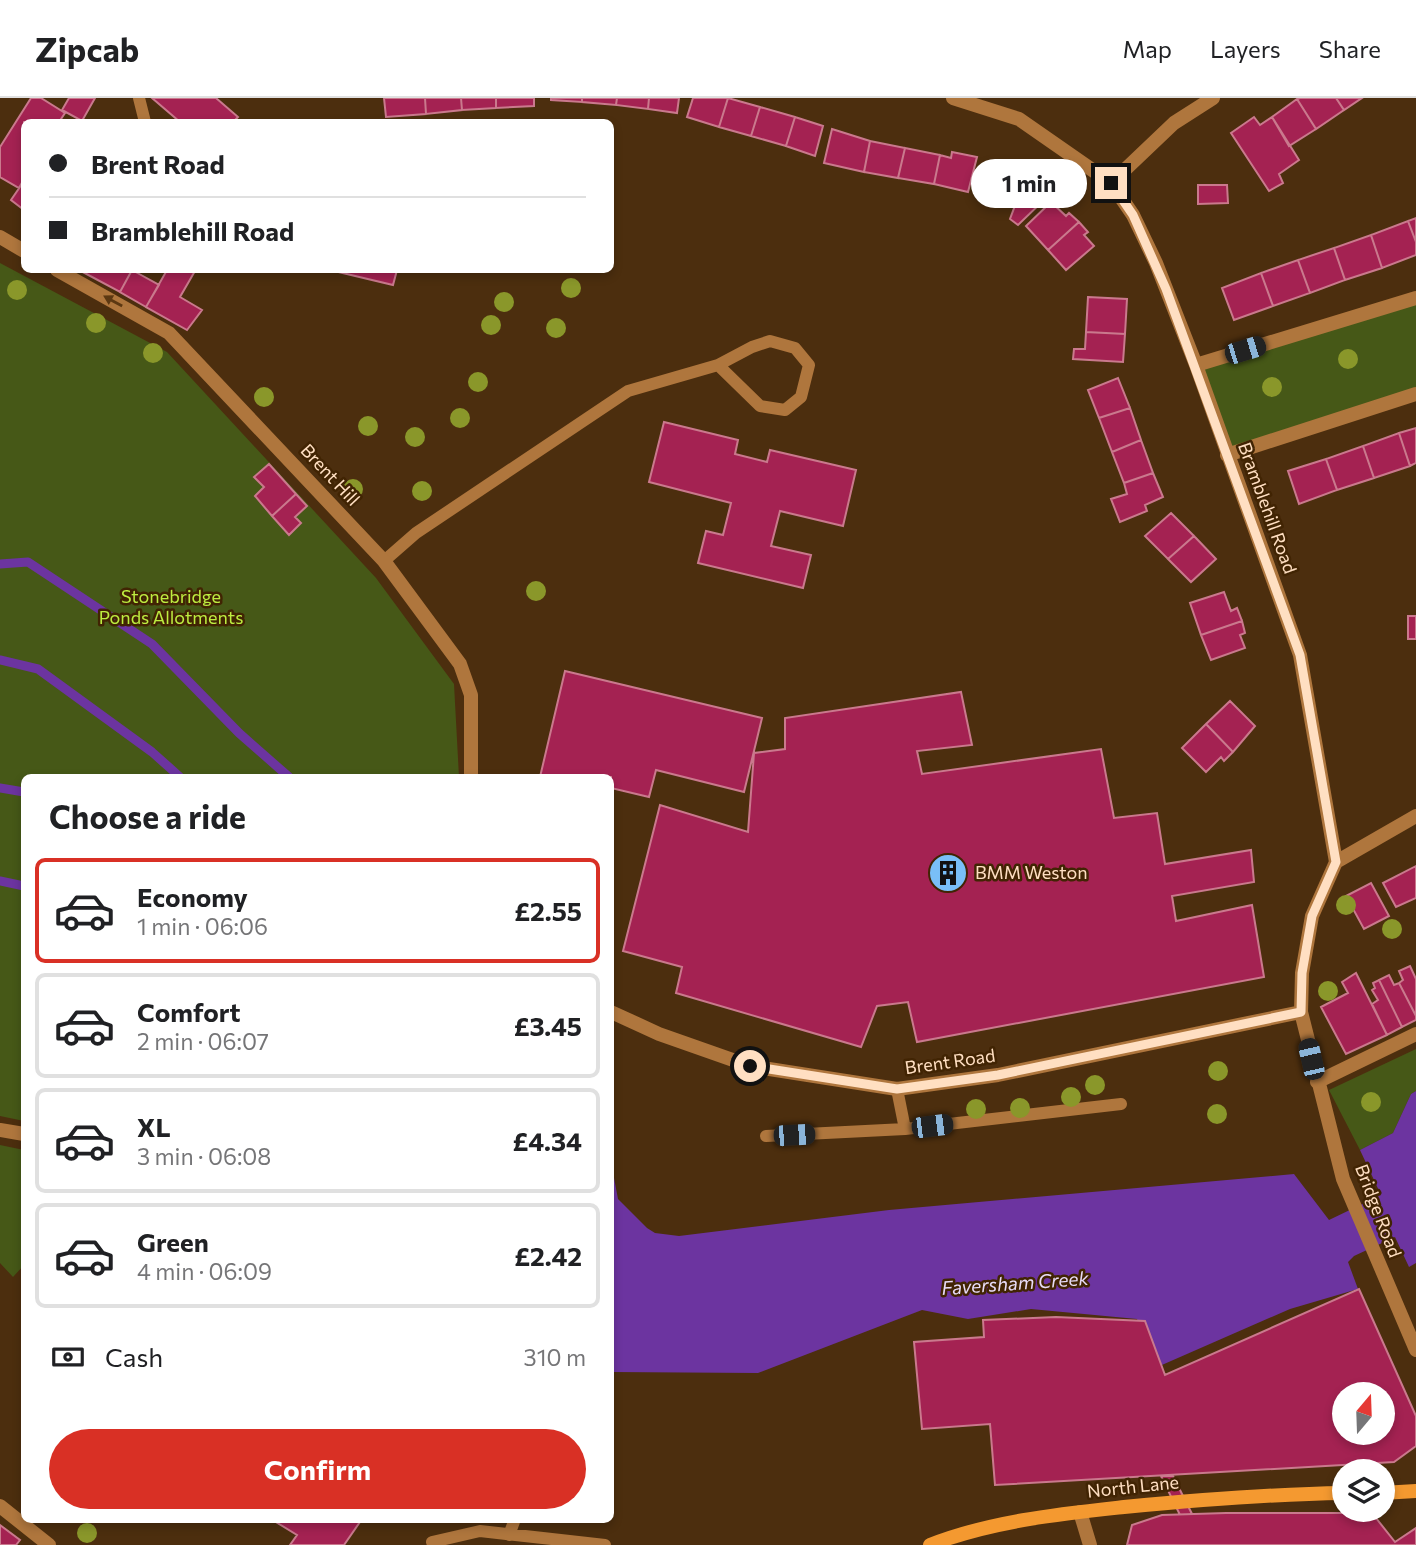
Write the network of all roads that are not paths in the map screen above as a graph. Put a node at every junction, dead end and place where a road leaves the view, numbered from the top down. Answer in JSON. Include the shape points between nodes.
{"nodes":[{"id":1,"x":139,"y":98,"type":"edge"},
{"id":2,"x":953,"y":98,"type":"edge"},
{"id":3,"x":1213,"y":98,"type":"edge"},
{"id":4,"x":144,"y":119,"type":"edge"},
{"id":5,"x":1111,"y":183,"type":"junction"},
{"id":6,"x":0,"y":237,"type":"edge"},
{"id":7,"x":21,"y":249,"type":"edge"},
{"id":8,"x":62,"y":273,"type":"edge"},
{"id":9,"x":1416,"y":298,"type":"edge"},
{"id":10,"x":718,"y":365,"type":"junction"},
{"id":11,"x":1196,"y":365,"type":"junction"},
{"id":12,"x":1416,"y":394,"type":"edge"},
{"id":13,"x":1227,"y":455,"type":"junction"},
{"id":14,"x":384,"y":561,"type":"junction"},
{"id":15,"x":471,"y":774,"type":"edge"},
{"id":16,"x":1416,"y":816,"type":"edge"},
{"id":17,"x":1336,"y":862,"type":"junction"},
{"id":18,"x":1301,"y":1012,"type":"junction"},
{"id":19,"x":614,"y":1013,"type":"edge"},
{"id":20,"x":1416,"y":1034,"type":"edge"},
{"id":21,"x":1317,"y":1082,"type":"junction"},
{"id":22,"x":897,"y":1089,"type":"junction"},
{"id":23,"x":1121,"y":1104,"type":"dead end"},
{"id":24,"x":905,"y":1129,"type":"junction"},
{"id":25,"x":0,"y":1130,"type":"edge"},
{"id":26,"x":21,"y":1134,"type":"edge"},
{"id":27,"x":766,"y":1136,"type":"dead end"},
{"id":28,"x":1416,"y":1350,"type":"edge"},
{"id":29,"x":1416,"y":1491,"type":"edge"},
{"id":30,"x":1395,"y":1492,"type":"edge"},
{"id":31,"x":1332,"y":1493,"type":"edge"},
{"id":32,"x":0,"y":1506,"type":"edge"},
{"id":33,"x":1080,"y":1512,"type":"junction"},
{"id":34,"x":21,"y":1523,"type":"edge"},
{"id":35,"x":21,"y":1523,"type":"edge"},
{"id":36,"x":514,"y":1523,"type":"edge"},
{"id":37,"x":509,"y":1535,"type":"junction"},
{"id":38,"x":432,"y":1542,"type":"dead end"},
{"id":39,"x":49,"y":1545,"type":"edge"},
{"id":40,"x":605,"y":1545,"type":"edge"},
{"id":41,"x":930,"y":1545,"type":"edge"},
{"id":42,"x":1090,"y":1545,"type":"edge"}],
"edges":[{"from":1,"to":4,"type":"lane"},
{"from":2,"to":5,"type":"street","via":[[1018,119]]},
{"from":3,"to":5,"type":"street","via":[[1174,123]]},
{"from":5,"to":11,"type":"street","name":"Bramblehill Road","via":[[1133,215]]},
{"from":6,"to":7,"type":"street"},
{"from":14,"to":8,"type":"street","name":"Brent Hill","one_way":true,"via":[[169,332]]},
{"from":9,"to":11,"type":"street"},
{"from":10,"to":10,"type":"lane","via":[[771,341],[796,348],[809,365],[801,397],[785,410],[760,407]]},
{"from":10,"to":14,"type":"lane","via":[[628,391],[426,526]]},
{"from":11,"to":13,"type":"street","name":"Bramblehill Road"},
{"from":12,"to":13,"type":"street"},
{"from":13,"to":17,"type":"street","name":"Bramblehill Road","via":[[1300,655]]},
{"from":14,"to":15,"type":"street","name":"Brent Hill","via":[[460,664],[471,695]]},
{"from":16,"to":17,"type":"street"},
{"from":17,"to":18,"type":"street","name":"Bridge Road","via":[[1312,916]]},
{"from":18,"to":21,"type":"street","name":"Bridge Road"},
{"from":18,"to":22,"type":"street","name":"Brent Road","via":[[998,1075]]},
{"from":19,"to":22,"type":"street","name":"Brent Road","via":[[750,1066]]},
{"from":20,"to":21,"type":"street"},
{"from":21,"to":28,"type":"street","name":"Bridge Road","via":[[1351,1198]]},
{"from":22,"to":24,"type":"lane"},
{"from":23,"to":24,"type":"lane"},
{"from":24,"to":27,"type":"lane"},
{"from":25,"to":26,"type":"street"},
{"from":29,"to":30,"type":"main road"},
{"from":31,"to":33,"type":"main road","name":"North Lane","via":[[1254,1494]]},
{"from":32,"to":34,"type":"street"},
{"from":33,"to":41,"type":"main road","name":"North Lane","via":[[1004,1524]]},
{"from":33,"to":42,"type":"street"},
{"from":35,"to":39,"type":"street"},
{"from":36,"to":37,"type":"lane"},
{"from":37,"to":38,"type":"lane","via":[[480,1531]]},
{"from":37,"to":40,"type":"lane"}]}
